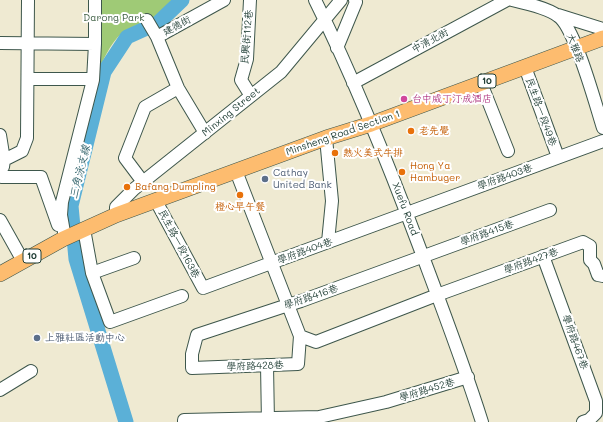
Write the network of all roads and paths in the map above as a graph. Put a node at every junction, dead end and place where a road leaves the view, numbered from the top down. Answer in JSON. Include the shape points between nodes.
{"nodes":[{"id":1,"x":28,"y":0,"type":"edge"},
{"id":2,"x":95,"y":0,"type":"edge"},
{"id":3,"x":224,"y":0,"type":"edge"},
{"id":4,"x":250,"y":0,"type":"edge"},
{"id":5,"x":315,"y":0,"type":"edge"},
{"id":6,"x":341,"y":0,"type":"edge"},
{"id":7,"x":355,"y":0,"type":"edge"},
{"id":8,"x":507,"y":0,"type":"edge"},
{"id":9,"x":512,"y":0,"type":"edge"},
{"id":10,"x":558,"y":15,"type":"junction"},
{"id":11,"x":324,"y":19,"type":"junction"},
{"id":12,"x":147,"y":20,"type":"dead end"},
{"id":13,"x":603,"y":29,"type":"edge"},
{"id":14,"x":157,"y":37,"type":"junction"},
{"id":15,"x":603,"y":38,"type":"edge"},
{"id":16,"x":0,"y":43,"type":"edge"},
{"id":17,"x":28,"y":44,"type":"junction"},
{"id":18,"x":95,"y":44,"type":"junction"},
{"id":19,"x":337,"y":48,"type":"junction"},
{"id":20,"x":576,"y":48,"type":"junction"},
{"id":21,"x":525,"y":67,"type":"junction"},
{"id":22,"x":28,"y":79,"type":"junction"},
{"id":23,"x":93,"y":79,"type":"junction"},
{"id":24,"x":353,"y":83,"type":"junction"},
{"id":25,"x":481,"y":83,"type":"junction"},
{"id":26,"x":178,"y":88,"type":"junction"},
{"id":27,"x":251,"y":96,"type":"junction"},
{"id":28,"x":371,"y":124,"type":"junction"},
{"id":29,"x":603,"y":128,"type":"edge"},
{"id":30,"x":205,"y":133,"type":"junction"},
{"id":31,"x":0,"y":135,"type":"edge"},
{"id":32,"x":326,"y":138,"type":"junction"},
{"id":33,"x":603,"y":141,"type":"edge"},
{"id":34,"x":508,"y":151,"type":"dead end"},
{"id":35,"x":558,"y":157,"type":"junction"},
{"id":36,"x":2,"y":161,"type":"edge"},
{"id":37,"x":236,"y":171,"type":"junction"},
{"id":38,"x":1,"y":180,"type":"edge"},
{"id":39,"x":143,"y":182,"type":"junction"},
{"id":40,"x":156,"y":200,"type":"junction"},
{"id":41,"x":550,"y":210,"type":"dead end"},
{"id":42,"x":407,"y":213,"type":"junction"},
{"id":43,"x":116,"y":215,"type":"junction"},
{"id":44,"x":0,"y":220,"type":"edge"},
{"id":45,"x":84,"y":229,"type":"junction"},
{"id":46,"x":64,"y":238,"type":"junction"},
{"id":47,"x":328,"y":242,"type":"junction"},
{"id":48,"x":544,"y":256,"type":"junction"},
{"id":49,"x":423,"y":257,"type":"junction"},
{"id":50,"x":134,"y":258,"type":"dead end"},
{"id":51,"x":23,"y":261,"type":"junction"},
{"id":52,"x":272,"y":263,"type":"junction"},
{"id":53,"x":92,"y":273,"type":"junction"},
{"id":54,"x":0,"y":274,"type":"edge"},
{"id":55,"x":603,"y":276,"type":"edge"},
{"id":56,"x":203,"y":288,"type":"joint"},
{"id":57,"x":437,"y":295,"type":"junction"},
{"id":58,"x":182,"y":296,"type":"dead end"},
{"id":59,"x":288,"y":305,"type":"junction"},
{"id":60,"x":197,"y":335,"type":"joint"},
{"id":61,"x":300,"y":336,"type":"junction"},
{"id":62,"x":267,"y":365,"type":"junction"},
{"id":63,"x":31,"y":371,"type":"dead end"},
{"id":64,"x":468,"y":377,"type":"junction"},
{"id":65,"x":0,"y":390,"type":"edge"},
{"id":66,"x":319,"y":419,"type":"edge"},
{"id":67,"x":268,"y":420,"type":"edge"},
{"id":68,"x":184,"y":422,"type":"edge"},
{"id":69,"x":482,"y":422,"type":"edge"},
{"id":70,"x":583,"y":422,"type":"edge"}],
"edges":[{"from":1,"to":17,"type":"street"},
{"from":2,"to":18,"type":"street"},
{"from":3,"to":14,"type":"street","name":"建德街"},
{"from":4,"to":27,"type":"street","name":"民興街112巷","via":[[246,59],[241,80]]},
{"from":5,"to":11,"type":"street","name":"Xuefu Road"},
{"from":6,"to":11,"type":"street","name":"Minxing Street"},
{"from":7,"to":19,"type":"street"},
{"from":8,"to":24,"type":"street","name":"中清北街"},
{"from":9,"to":10,"type":"street"},
{"from":10,"to":13,"type":"street"},
{"from":10,"to":20,"type":"street","name":"大雅路","via":[[565,22]]},
{"from":11,"to":19,"type":"street","name":"Xuefu Road"},
{"from":11,"to":27,"type":"street","name":"Minxing Street","via":[[281,72]]},
{"from":12,"to":14,"type":"street"},
{"from":14,"to":26,"type":"street","name":"建德街"},
{"from":15,"to":20,"type":"main road","name":"Minsheng Road Section 1","number":"10"},
{"from":16,"to":17,"type":"street"},
{"from":17,"to":18,"type":"street"},
{"from":17,"to":22,"type":"street"},
{"from":18,"to":23,"type":"street"},
{"from":19,"to":24,"type":"street","name":"Xuefu Road"},
{"from":20,"to":21,"type":"main road","name":"Minsheng Road Section 1","number":"10"},
{"from":20,"to":29,"type":"street","name":"大雅路"},
{"from":21,"to":25,"type":"main road","name":"Minsheng Road Section 1","number":"10"},
{"from":21,"to":35,"type":"street","name":"民生路一段49巷"},
{"from":22,"to":23,"type":"street"},
{"from":22,"to":36,"type":"street","via":[[27,138],[22,151]]},
{"from":23,"to":46,"type":"street","via":[[62,202]]},
{"from":24,"to":28,"type":"street","name":"Xuefu Road"},
{"from":25,"to":28,"type":"main road","name":"Minsheng Road Section 1","number":"10"},
{"from":25,"to":34,"type":"street"},
{"from":26,"to":30,"type":"street","name":"建德街"},
{"from":26,"to":39,"type":"street","via":[[145,107],[125,158]]},
{"from":27,"to":30,"type":"street","name":"Minxing Street"},
{"from":28,"to":32,"type":"main road","name":"Minsheng Road Section 1","number":"10"},
{"from":28,"to":42,"type":"street","name":"Xuefu Road"},
{"from":30,"to":39,"type":"street","name":"Minxing Street"},
{"from":31,"to":36,"type":"street"},
{"from":32,"to":37,"type":"main road","name":"Minsheng Road Section 1","number":"10"},
{"from":32,"to":47,"type":"street","via":[[332,201]]},
{"from":33,"to":35,"type":"street","name":"學府路403巷"},
{"from":35,"to":42,"type":"street","name":"學府路403巷"},
{"from":36,"to":38,"type":"street"},
{"from":37,"to":40,"type":"main road","name":"Minsheng Road Section 1","number":"10"},
{"from":37,"to":52,"type":"street"},
{"from":38,"to":46,"type":"street","via":[[41,177]]},
{"from":39,"to":43,"type":"street","name":"Minxing Street","via":[[116,207]]},
{"from":40,"to":43,"type":"main road","name":"Minsheng Road Section 1","number":"10"},
{"from":40,"to":56,"type":"street","name":"民生路一段163巷"},
{"from":41,"to":49,"type":"street","name":"學府路415巷"},
{"from":42,"to":47,"type":"street","name":"學府路404巷"},
{"from":42,"to":49,"type":"street","name":"Xuefu Road"},
{"from":43,"to":45,"type":"main road","name":"Minsheng Road Section 1","number":"10"},
{"from":44,"to":51,"type":"street"},
{"from":45,"to":46,"type":"main road","number":"10"},
{"from":45,"to":53,"type":"street"},
{"from":46,"to":51,"type":"main road","number":"10"},
{"from":47,"to":52,"type":"street","name":"學府路404巷"},
{"from":48,"to":55,"type":"street","name":"學府路427巷","via":[[583,242],[590,246],[590,260],[598,275]]},
{"from":48,"to":57,"type":"street","name":"學府路427巷"},
{"from":48,"to":70,"type":"street","name":"學府路467巷","via":[[596,401],[596,413]]},
{"from":49,"to":57,"type":"street","name":"Xuefu Road"},
{"from":49,"to":59,"type":"street","name":"學府路416巷"},
{"from":50,"to":53,"type":"street"},
{"from":51,"to":54,"type":"main road","number":"10"},
{"from":52,"to":56,"type":"street","name":"學府路404巷"},
{"from":52,"to":59,"type":"street"},
{"from":53,"to":58,"type":"street","via":[[110,322]]},
{"from":57,"to":61,"type":"street","via":[[316,342]]},
{"from":57,"to":64,"type":"street","name":"Xuefu Road"},
{"from":59,"to":60,"type":"street","name":"學府路416巷"},
{"from":59,"to":61,"type":"street"},
{"from":60,"to":62,"type":"street","name":"學府路428巷","via":[[192,354],[192,368]]},
{"from":61,"to":62,"type":"street","name":"學府路428巷","via":[[298,364]]},
{"from":62,"to":67,"type":"street"},
{"from":63,"to":65,"type":"street"},
{"from":64,"to":66,"type":"street","name":"學府路452巷"},
{"from":64,"to":69,"type":"street","name":"Xuefu Road"},
{"from":66,"to":67,"type":"street"},
{"from":67,"to":68,"type":"street"}]}
